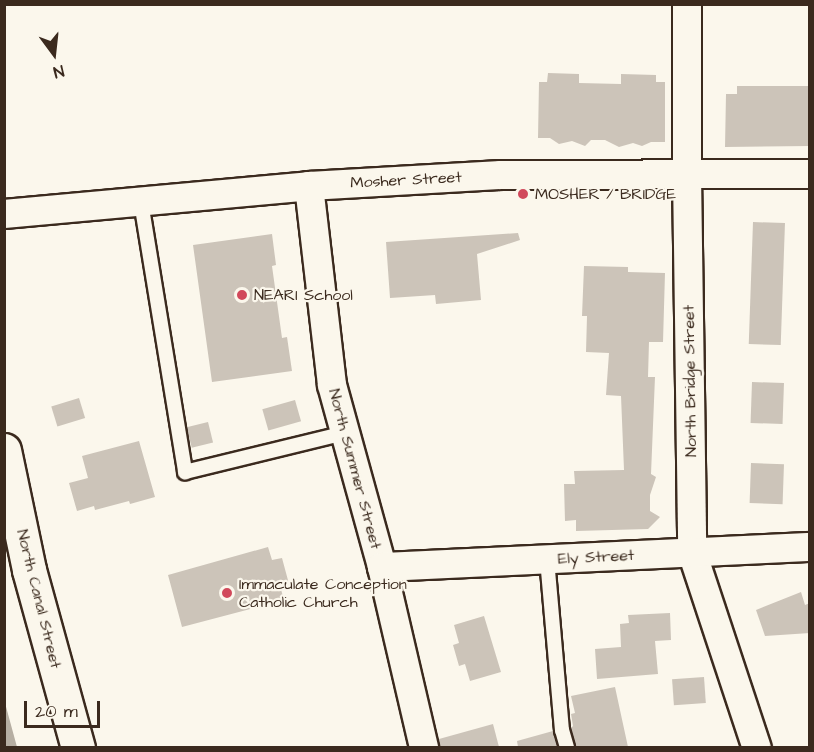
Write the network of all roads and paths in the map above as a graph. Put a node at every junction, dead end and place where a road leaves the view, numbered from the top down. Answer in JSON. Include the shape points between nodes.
{"nodes":[{"id":1,"x":687,"y":4,"type":"edge"},
{"id":2,"x":687,"y":174,"type":"junction"},
{"id":3,"x":810,"y":174,"type":"edge"},
{"id":4,"x":309,"y":186,"type":"junction"},
{"id":5,"x":141,"y":202,"type":"junction"},
{"id":6,"x":4,"y":214,"type":"edge"},
{"id":7,"x":345,"y":434,"type":"junction"},
{"id":8,"x":4,"y":450,"type":"edge"},
{"id":9,"x":810,"y":547,"type":"edge"},
{"id":10,"x":692,"y":552,"type":"junction"},
{"id":11,"x":547,"y":559,"type":"junction"},
{"id":12,"x":382,"y":567,"type":"junction"},
{"id":13,"x":78,"y":747,"type":"edge"},
{"id":14,"x":420,"y":747,"type":"edge"},
{"id":15,"x":567,"y":747,"type":"edge"},
{"id":16,"x":757,"y":747,"type":"edge"}],
"edges":[{"from":1,"to":2,"type":"street","name":"North Bridge Street"},
{"from":2,"to":3,"type":"street","name":"Mosher Street"},
{"from":2,"to":4,"type":"street","name":"Mosher Street","via":[[501,174]]},
{"from":2,"to":10,"type":"street","name":"North Bridge Street"},
{"from":4,"to":5,"type":"street","name":"Mosher Street"},
{"from":4,"to":7,"type":"street","name":"North Summer Street","via":[[332,385]]},
{"from":5,"to":6,"type":"street","name":"Mosher Street"},
{"from":5,"to":7,"type":"lane","via":[[185,472]]},
{"from":7,"to":12,"type":"street","name":"North Summer Street"},
{"from":8,"to":13,"type":"street","name":"North Canal Street","via":[[29,570]]},
{"from":9,"to":10,"type":"street","name":"Ely Street"},
{"from":10,"to":11,"type":"street","name":"Ely Street"},
{"from":10,"to":16,"type":"street","name":"North Bridge Street"},
{"from":11,"to":12,"type":"street","name":"Ely Street"},
{"from":11,"to":15,"type":"lane","via":[[562,730]]},
{"from":12,"to":14,"type":"street","name":"North Summer Street"}]}
